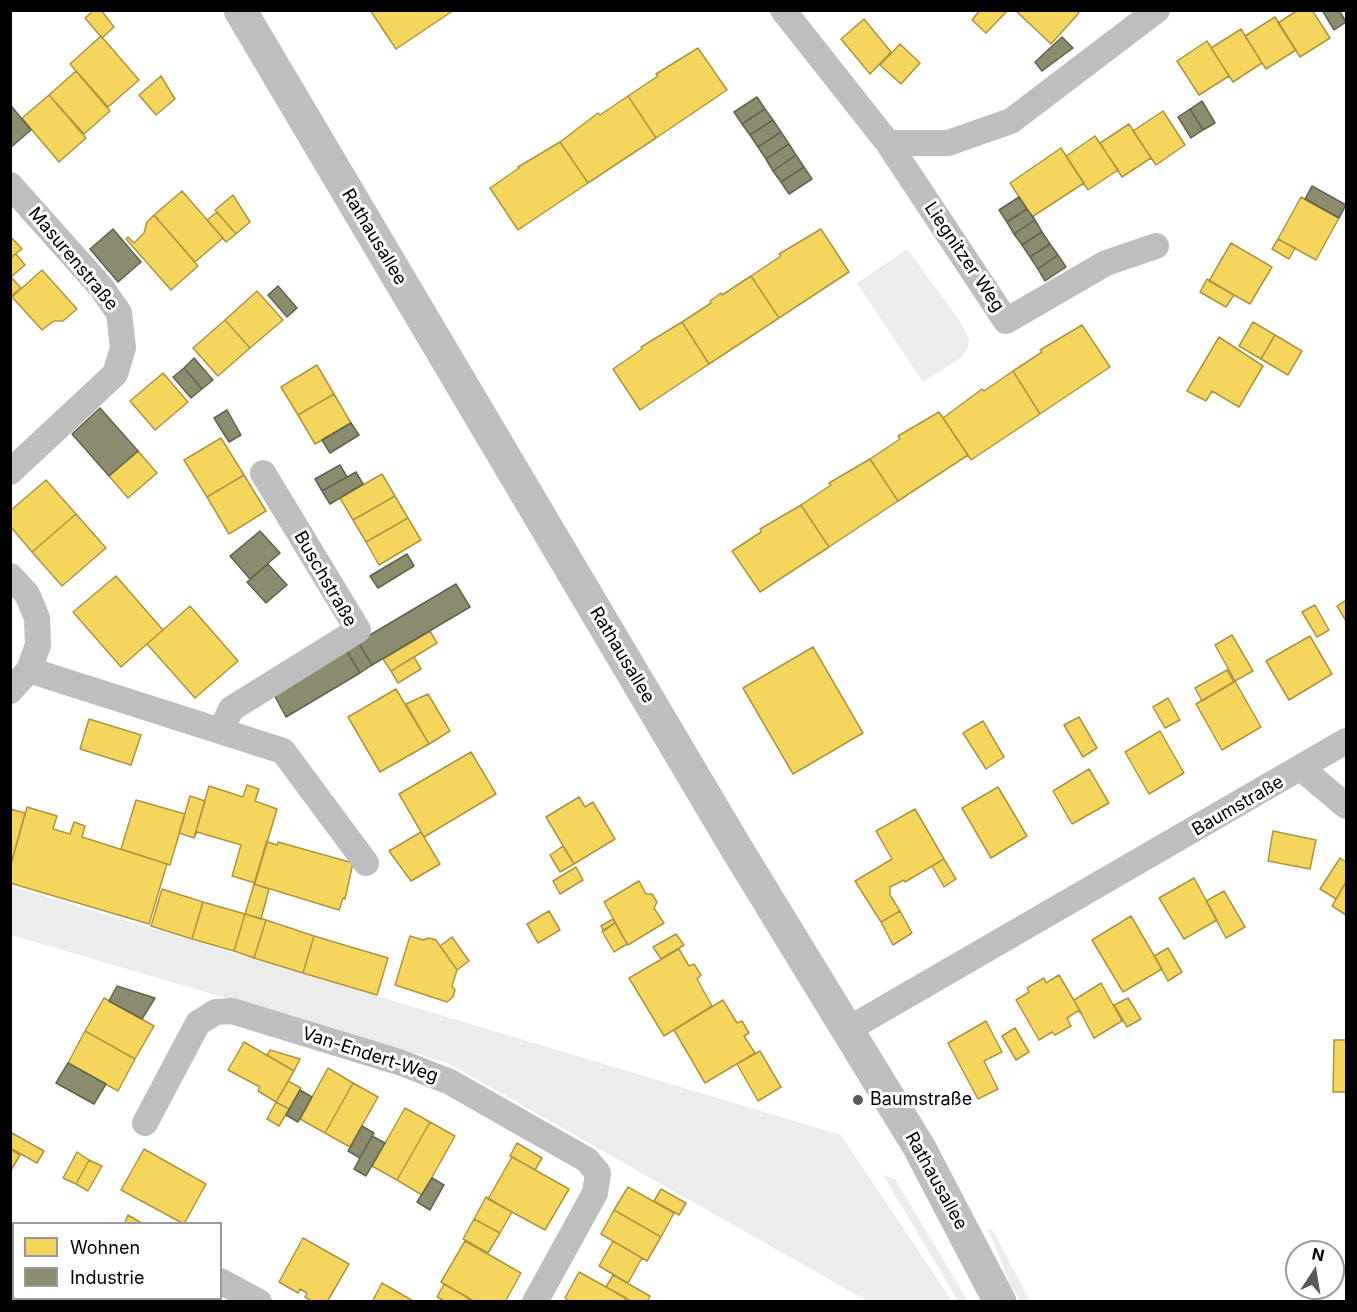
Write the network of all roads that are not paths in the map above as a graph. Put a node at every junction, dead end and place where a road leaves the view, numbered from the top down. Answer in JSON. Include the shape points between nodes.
{"nodes":[{"id":1,"x":240,"y":10,"type":"edge"},
{"id":2,"x":783,"y":10,"type":"edge"},
{"id":3,"x":1157,"y":10,"type":"edge"},
{"id":4,"x":888,"y":143,"type":"junction"},
{"id":5,"x":10,"y":185,"type":"edge"},
{"id":6,"x":1156,"y":246,"type":"dead end"},
{"id":7,"x":10,"y":472,"type":"edge"},
{"id":8,"x":263,"y":473,"type":"dead end"},
{"id":9,"x":10,"y":576,"type":"edge"},
{"id":10,"x":30,"y":670,"type":"junction"},
{"id":11,"x":10,"y":691,"type":"edge"},
{"id":12,"x":221,"y":731,"type":"junction"},
{"id":13,"x":1347,"y":741,"type":"edge"},
{"id":14,"x":1302,"y":769,"type":"junction"},
{"id":15,"x":1347,"y":806,"type":"edge"},
{"id":16,"x":366,"y":863,"type":"dead end"},
{"id":17,"x":847,"y":1030,"type":"junction"},
{"id":18,"x":145,"y":1123,"type":"dead end"},
{"id":19,"x":222,"y":1282,"type":"edge"},
{"id":20,"x":259,"y":1302,"type":"edge"},
{"id":21,"x":535,"y":1302,"type":"edge"},
{"id":22,"x":1000,"y":1302,"type":"edge"}],
"edges":[{"from":1,"to":17,"type":"street","name":"Rathausallee"},
{"from":2,"to":4,"type":"street"},
{"from":3,"to":4,"type":"street","via":[[1011,121],[948,143]]},
{"from":4,"to":6,"type":"street","name":"Liegnitzer Weg","via":[[1006,321],[1106,263]]},
{"from":5,"to":7,"type":"street","name":"Masurenstraße","via":[[101,287],[119,313],[123,348],[115,374]]},
{"from":8,"to":12,"type":"street","name":"Buschstraße","via":[[358,630],[231,709]]},
{"from":9,"to":10,"type":"street","via":[[27,594],[37,618],[38,645]]},
{"from":10,"to":11,"type":"street"},
{"from":10,"to":12,"type":"street"},
{"from":12,"to":16,"type":"street","via":[[283,751]]},
{"from":13,"to":14,"type":"street","name":"Baumstraße"},
{"from":14,"to":15,"type":"street"},
{"from":14,"to":17,"type":"street","name":"Baumstraße"},
{"from":17,"to":22,"type":"street","name":"Rathausallee","via":[[919,1147]]},
{"from":18,"to":21,"type":"street","name":"Van-Endert-Weg","via":[[198,1023],[216,1012],[232,1011],[402,1063],[450,1082],[587,1160],[598,1173],[595,1193]]},
{"from":19,"to":20,"type":"street"}]}
